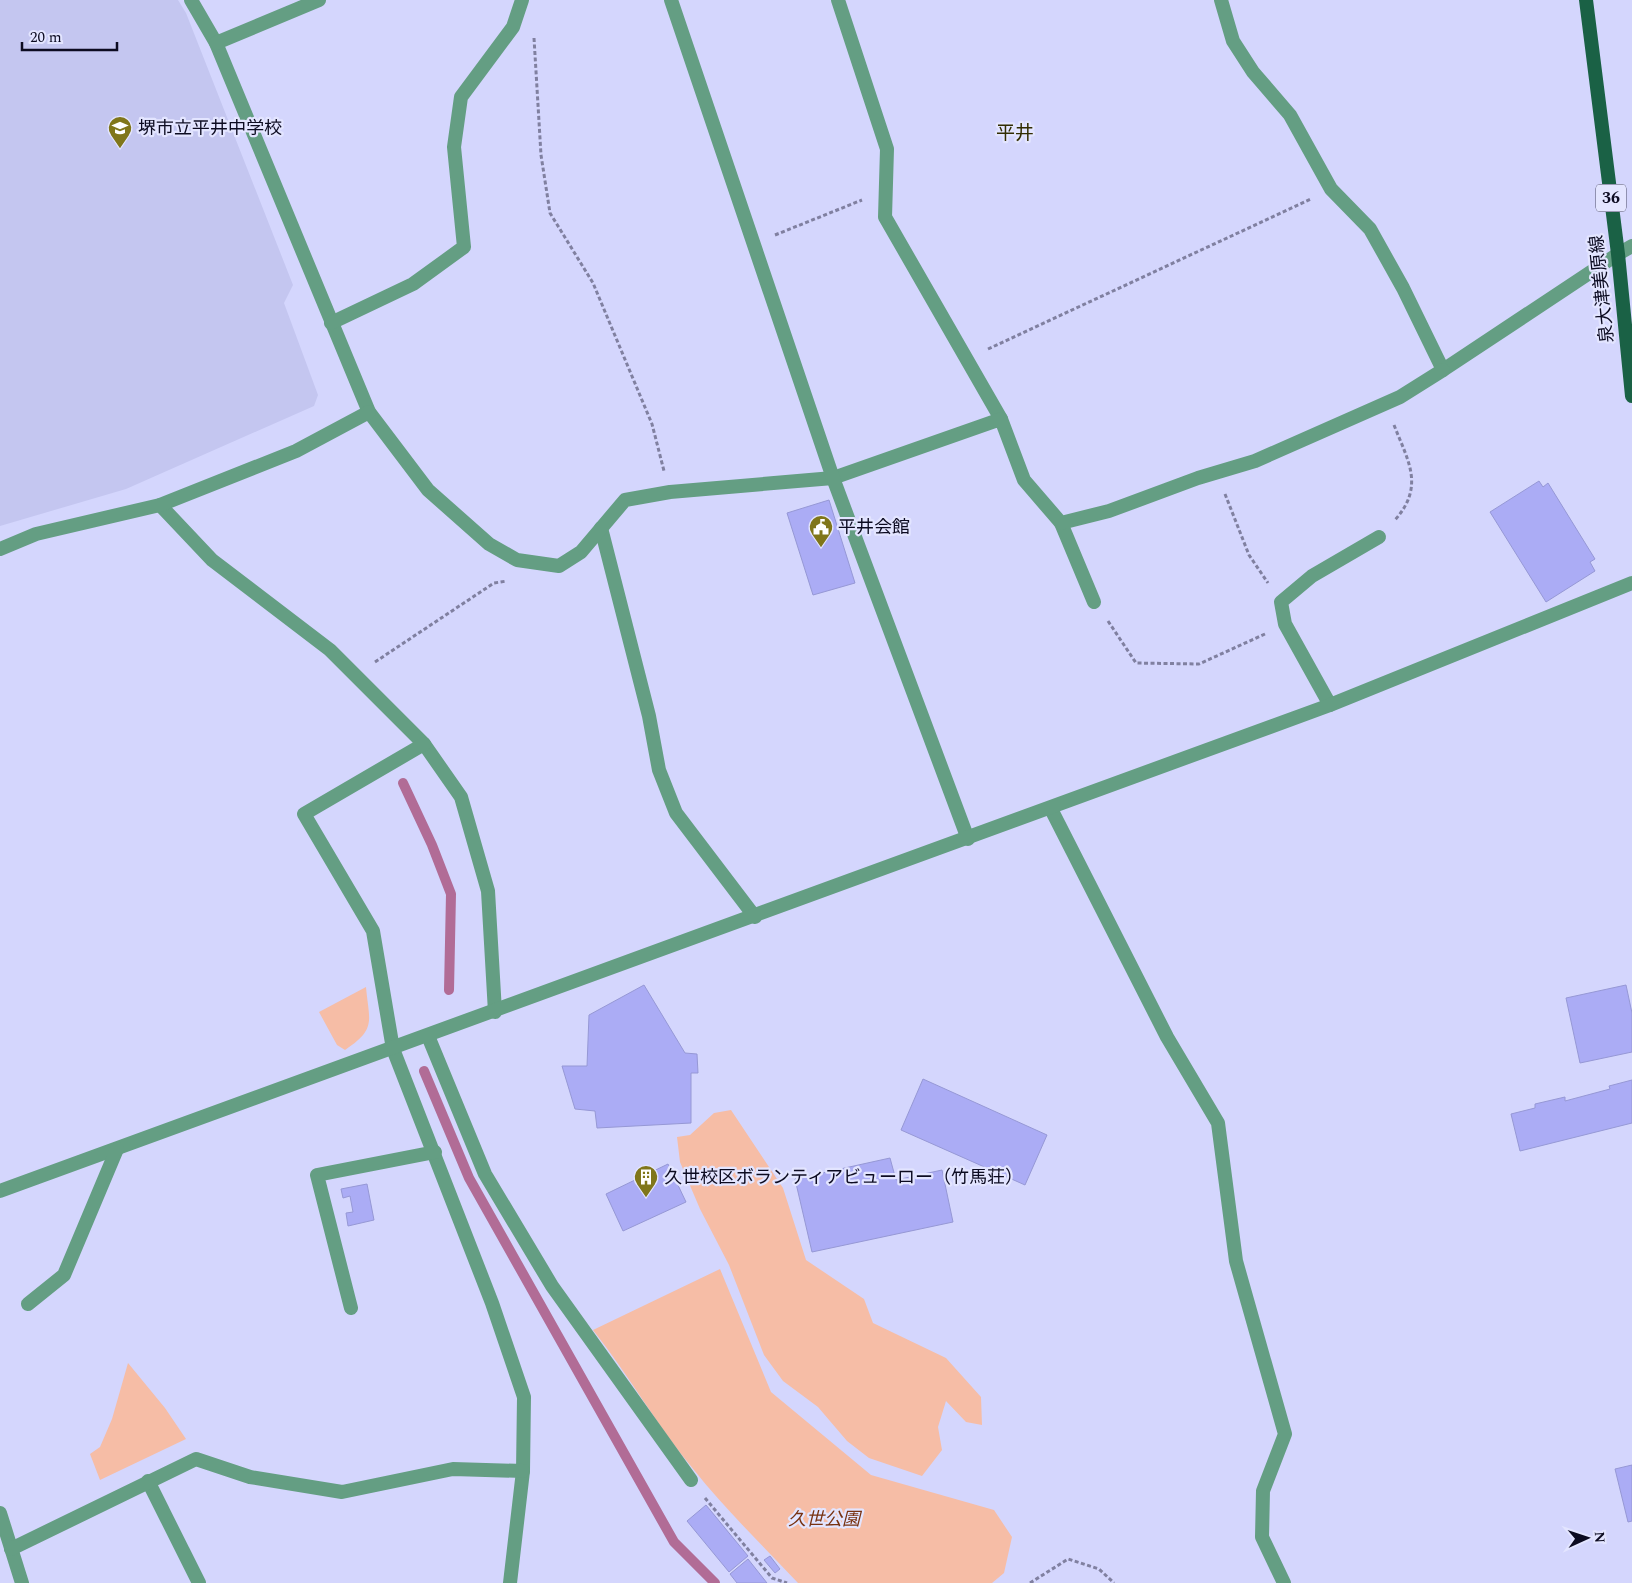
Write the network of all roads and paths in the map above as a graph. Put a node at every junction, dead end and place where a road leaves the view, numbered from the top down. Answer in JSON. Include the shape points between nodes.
{"nodes":[{"id":1,"x":191,"y":0,"type":"edge"},
{"id":2,"x":319,"y":0,"type":"edge"},
{"id":3,"x":522,"y":0,"type":"edge"},
{"id":4,"x":671,"y":0,"type":"edge"},
{"id":5,"x":838,"y":0,"type":"edge"},
{"id":6,"x":1221,"y":0,"type":"edge"},
{"id":7,"x":1586,"y":0,"type":"edge"},
{"id":8,"x":534,"y":31,"type":"dead end"},
{"id":9,"x":216,"y":43,"type":"junction"},
{"id":10,"x":1331,"y":189,"type":"junction"},
{"id":11,"x":886,"y":190,"type":"junction"},
{"id":12,"x":753,"y":243,"type":"junction"},
{"id":13,"x":1632,"y":246,"type":"edge"},
{"id":14,"x":1618,"y":254,"type":"junction"},
{"id":15,"x":331,"y":323,"type":"junction"},
{"id":16,"x":967,"y":359,"type":"junction"},
{"id":17,"x":1443,"y":370,"type":"junction"},
{"id":18,"x":1632,"y":396,"type":"edge"},
{"id":19,"x":1386,"y":403,"type":"junction"},
{"id":20,"x":369,"y":412,"type":"junction"},
{"id":21,"x":1001,"y":419,"type":"junction"},
{"id":22,"x":1216,"y":473,"type":"junction"},
{"id":23,"x":833,"y":478,"type":"junction"},
{"id":24,"x":670,"y":492,"type":"junction"},
{"id":25,"x":160,"y":505,"type":"junction"},
{"id":26,"x":1061,"y":523,"type":"junction"},
{"id":27,"x":601,"y":528,"type":"junction"},
{"id":28,"x":1379,"y":537,"type":"joint"},
{"id":29,"x":0,"y":549,"type":"edge"},
{"id":30,"x":516,"y":579,"type":"dead end"},
{"id":31,"x":1632,"y":583,"type":"edge"},
{"id":32,"x":1094,"y":602,"type":"joint"},
{"id":33,"x":1281,"y":602,"type":"junction"},
{"id":34,"x":1286,"y":624,"type":"junction"},
{"id":35,"x":355,"y":675,"type":"junction"},
{"id":36,"x":1330,"y":704,"type":"junction"},
{"id":37,"x":424,"y":744,"type":"junction"},
{"id":38,"x":1051,"y":809,"type":"junction"},
{"id":39,"x":968,"y":839,"type":"junction"},
{"id":40,"x":755,"y":917,"type":"junction"},
{"id":41,"x":495,"y":1012,"type":"junction"},
{"id":42,"x":428,"y":1036,"type":"junction"},
{"id":43,"x":393,"y":1049,"type":"junction"},
{"id":44,"x":117,"y":1149,"type":"junction"},
{"id":45,"x":435,"y":1152,"type":"junction"},
{"id":46,"x":0,"y":1191,"type":"edge"},
{"id":47,"x":28,"y":1304,"type":"dead end"},
{"id":48,"x":350,"y":1308,"type":"dead end"},
{"id":49,"x":523,"y":1471,"type":"junction"},
{"id":50,"x":148,"y":1480,"type":"junction"},
{"id":51,"x":691,"y":1480,"type":"joint"},
{"id":52,"x":0,"y":1513,"type":"edge"},
{"id":53,"x":11,"y":1549,"type":"junction"},
{"id":54,"x":22,"y":1583,"type":"edge"},
{"id":55,"x":200,"y":1583,"type":"edge"},
{"id":56,"x":510,"y":1583,"type":"edge"},
{"id":57,"x":786,"y":1583,"type":"edge"},
{"id":58,"x":1030,"y":1583,"type":"edge"},
{"id":59,"x":1114,"y":1583,"type":"edge"},
{"id":60,"x":1284,"y":1583,"type":"edge"}],
"edges":[{"from":1,"to":9,"type":"street"},
{"from":2,"to":9,"type":"street"},
{"from":3,"to":15,"type":"street","via":[[513,27],[461,97],[454,147],[464,247],[413,284]]},
{"from":4,"to":12,"type":"street"},
{"from":5,"to":11,"type":"street","via":[[888,149]]},
{"from":6,"to":10,"type":"street","via":[[1233,41],[1253,72],[1290,115]]},
{"from":7,"to":14,"type":"main road","name":"泉大津美原線","number":"36"},
{"from":8,"to":24,"type":"path","via":[[541,155],[550,213],[593,283],[652,424]]},
{"from":9,"to":15,"type":"street"},
{"from":10,"to":16,"type":"path"},
{"from":10,"to":17,"type":"street","via":[[1370,229]]},
{"from":11,"to":12,"type":"path"},
{"from":11,"to":16,"type":"street","via":[[885,217]]},
{"from":12,"to":23,"type":"street"},
{"from":13,"to":14,"type":"street"},
{"from":14,"to":17,"type":"street"},
{"from":14,"to":18,"type":"main road","name":"泉大津美原線","number":"36"},
{"from":15,"to":20,"type":"street"},
{"from":16,"to":21,"type":"street"},
{"from":17,"to":19,"type":"street"},
{"from":19,"to":22,"type":"street","via":[[1255,461]]},
{"from":19,"to":28,"type":"path","via":[[1410,468],[1413,488],[1400,514]]},
{"from":20,"to":25,"type":"street","via":[[296,451]]},
{"from":20,"to":27,"type":"street","via":[[428,490],[489,544],[516,560],[559,566],[581,552]]},
{"from":21,"to":23,"type":"street"},
{"from":21,"to":26,"type":"street","via":[[1024,480]]},
{"from":22,"to":26,"type":"street","via":[[1109,511]]},
{"from":22,"to":33,"type":"path","via":[[1249,555]]},
{"from":23,"to":24,"type":"street"},
{"from":23,"to":39,"type":"street"},
{"from":24,"to":27,"type":"street","via":[[625,500]]},
{"from":25,"to":29,"type":"street","via":[[36,534]]},
{"from":25,"to":35,"type":"street","via":[[212,560],[330,650]]},
{"from":26,"to":32,"type":"street"},
{"from":27,"to":40,"type":"street","via":[[649,716],[659,770],[676,813]]},
{"from":28,"to":33,"type":"street","via":[[1312,576]]},
{"from":30,"to":35,"type":"path","via":[[494,583]]},
{"from":31,"to":36,"type":"street"},
{"from":32,"to":34,"type":"path","via":[[1136,663],[1199,664]]},
{"from":33,"to":34,"type":"street"},
{"from":34,"to":36,"type":"street"},
{"from":35,"to":37,"type":"street"},
{"from":36,"to":38,"type":"street"},
{"from":37,"to":41,"type":"street","via":[[461,797],[488,891]]},
{"from":37,"to":43,"type":"street","via":[[304,814],[373,932]]},
{"from":38,"to":39,"type":"street"},
{"from":38,"to":60,"type":"street","via":[[1167,1037],[1218,1123],[1236,1262],[1285,1434],[1263,1491],[1262,1537]]},
{"from":39,"to":40,"type":"street"},
{"from":40,"to":41,"type":"street"},
{"from":41,"to":42,"type":"street"},
{"from":42,"to":43,"type":"street"},
{"from":42,"to":51,"type":"street","via":[[485,1174],[552,1286]]},
{"from":43,"to":44,"type":"street"},
{"from":43,"to":45,"type":"street"},
{"from":44,"to":46,"type":"street"},
{"from":44,"to":47,"type":"street","via":[[64,1275]]},
{"from":45,"to":48,"type":"street","via":[[317,1175]]},
{"from":45,"to":49,"type":"street","via":[[524,1396]]},
{"from":49,"to":50,"type":"street","via":[[454,1469],[342,1492],[250,1477],[196,1459]]},
{"from":49,"to":56,"type":"street"},
{"from":50,"to":53,"type":"street"},
{"from":50,"to":55,"type":"street"},
{"from":51,"to":57,"type":"path","via":[[772,1578]]},
{"from":52,"to":53,"type":"street"},
{"from":53,"to":54,"type":"street"},
{"from":58,"to":59,"type":"path","via":[[1068,1559],[1099,1569]]}]}
